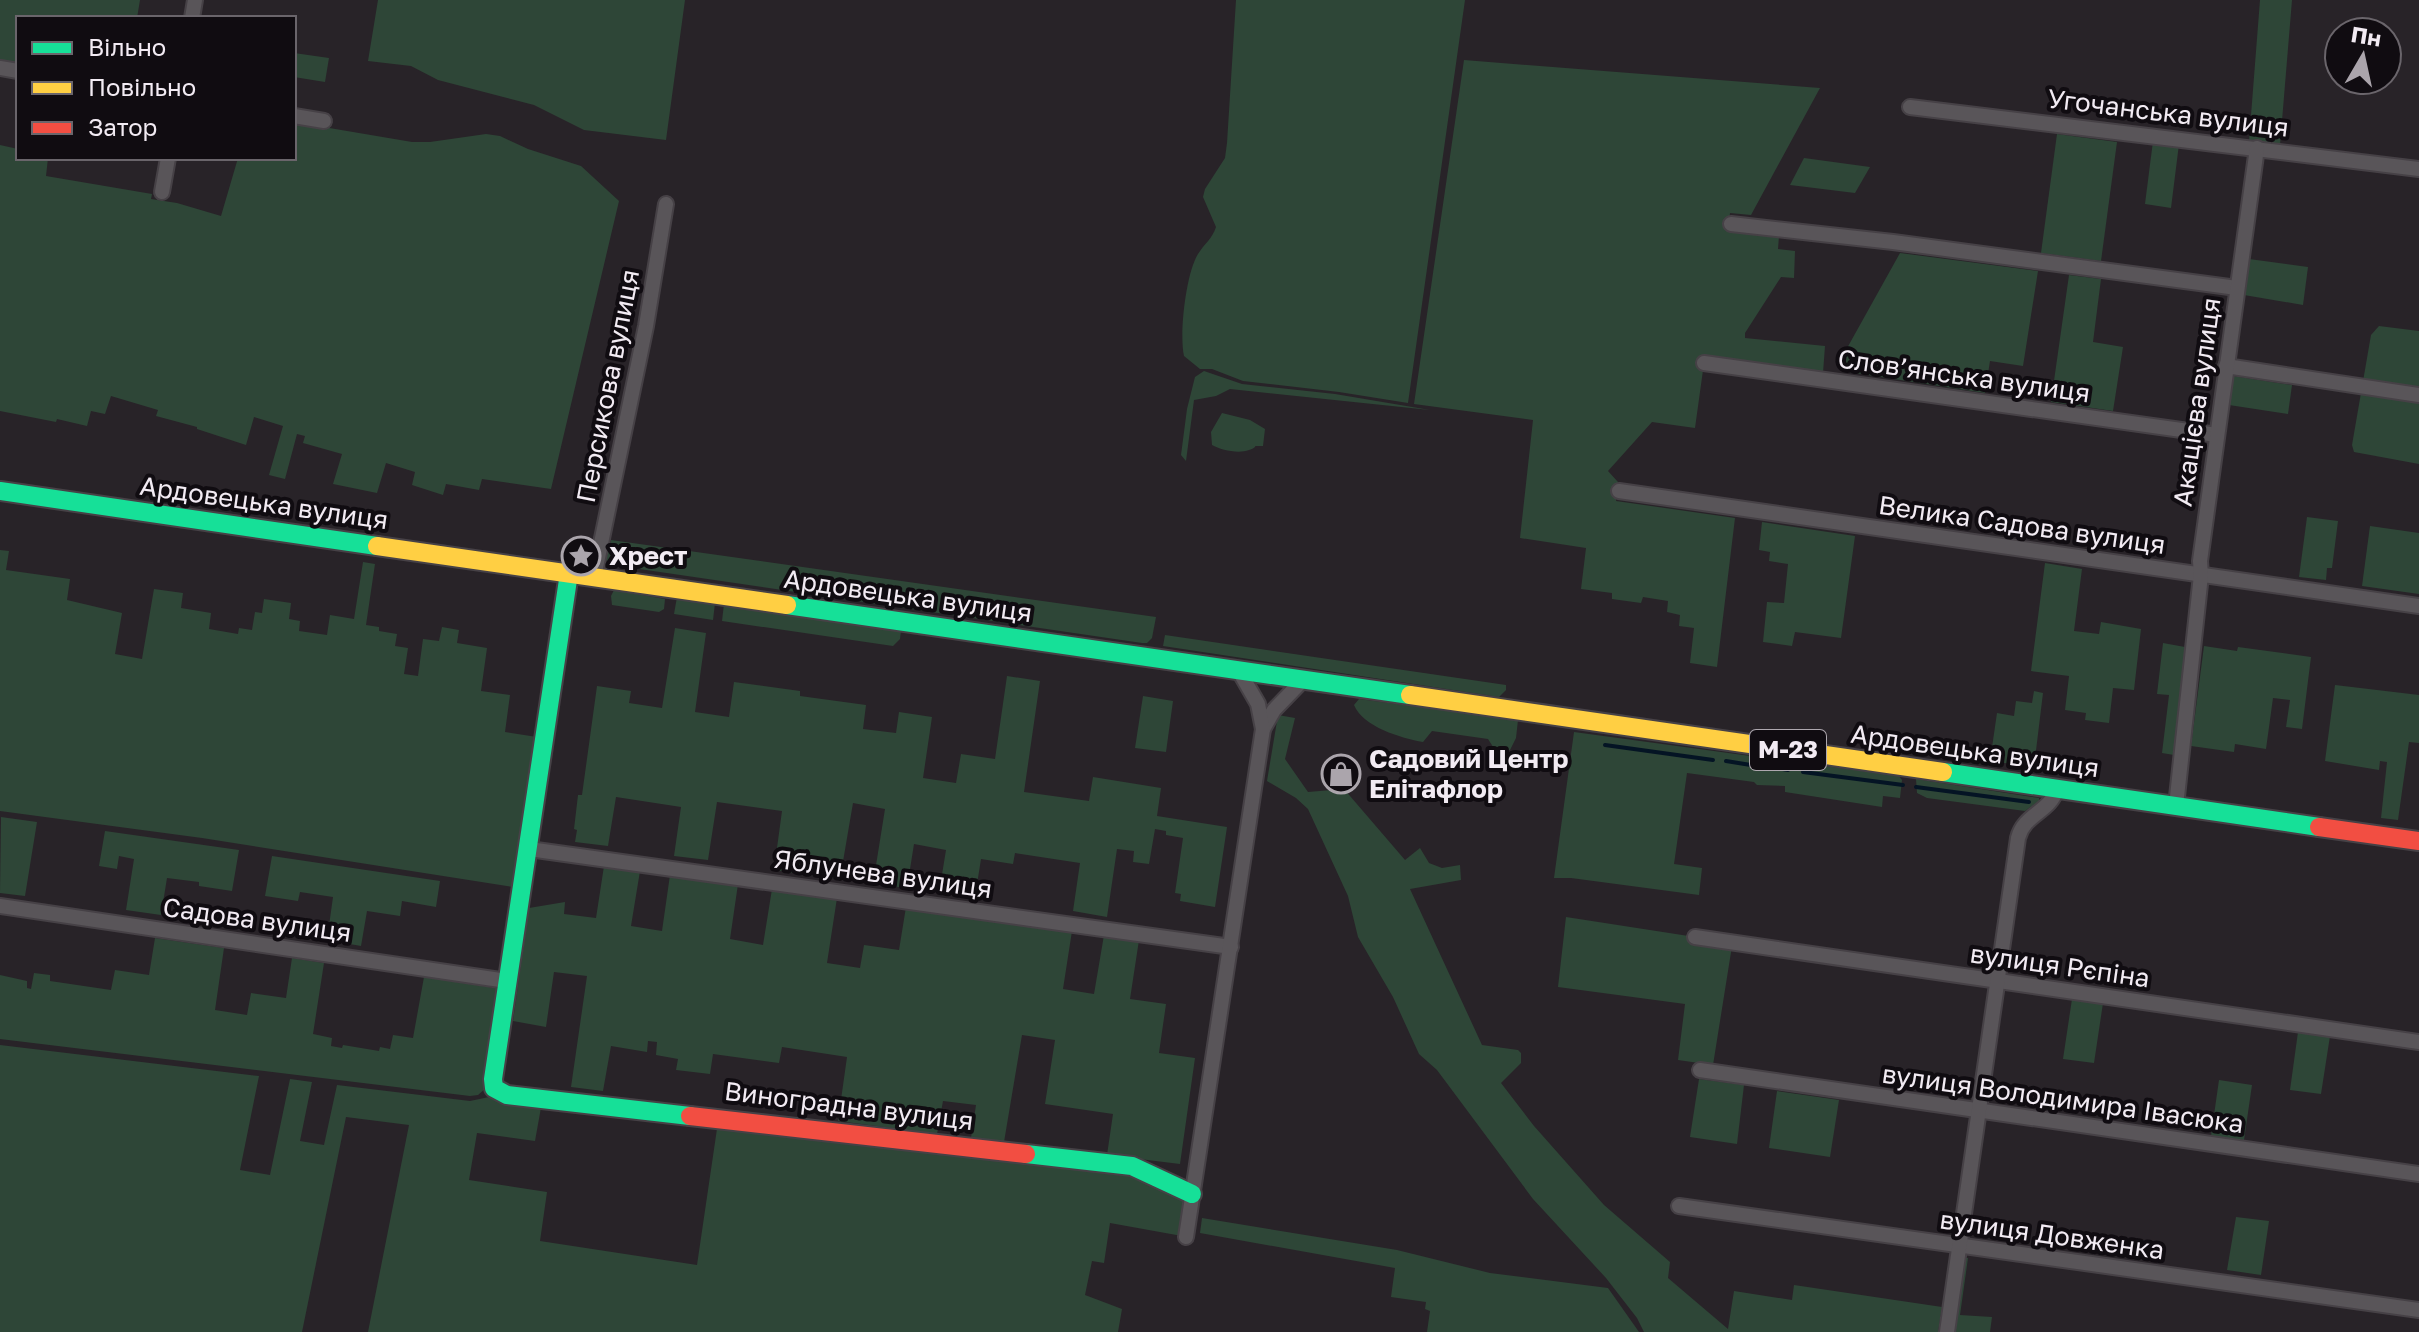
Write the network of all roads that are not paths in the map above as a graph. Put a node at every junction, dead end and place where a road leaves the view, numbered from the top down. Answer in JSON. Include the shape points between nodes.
{"nodes":[{"id":1,"x":1910,"y":107,"type":"dead end"},
{"id":2,"x":296,"y":116,"type":"edge"},
{"id":3,"x":324,"y":121,"type":"dead end"},
{"id":4,"x":2257,"y":148,"type":"junction"},
{"id":5,"x":168,"y":160,"type":"edge"},
{"id":6,"x":2419,"y":169,"type":"edge"},
{"id":7,"x":162,"y":192,"type":"dead end"},
{"id":8,"x":666,"y":204,"type":"dead end"},
{"id":9,"x":1731,"y":224,"type":"dead end"},
{"id":10,"x":2237,"y":288,"type":"junction"},
{"id":11,"x":1704,"y":363,"type":"dead end"},
{"id":12,"x":2226,"y":366,"type":"junction"},
{"id":13,"x":2419,"y":395,"type":"edge"},
{"id":14,"x":2217,"y":435,"type":"junction"},
{"id":15,"x":0,"y":491,"type":"edge"},
{"id":16,"x":1619,"y":491,"type":"dead end"},
{"id":17,"x":569,"y":573,"type":"junction"},
{"id":18,"x":2201,"y":575,"type":"junction"},
{"id":19,"x":594,"y":577,"type":"junction"},
{"id":20,"x":2419,"y":606,"type":"edge"},
{"id":21,"x":1239,"y":671,"type":"junction"},
{"id":22,"x":1303,"y":680,"type":"junction"},
{"id":23,"x":1263,"y":729,"type":"junction"},
{"id":24,"x":2057,"y":789,"type":"junction"},
{"id":25,"x":2176,"y":806,"type":"junction"},
{"id":26,"x":2419,"y":841,"type":"edge"},
{"id":27,"x":529,"y":849,"type":"junction"},
{"id":28,"x":0,"y":906,"type":"edge"},
{"id":29,"x":1695,"y":937,"type":"dead end"},
{"id":30,"x":1228,"y":947,"type":"junction"},
{"id":31,"x":507,"y":981,"type":"junction"},
{"id":32,"x":1997,"y":981,"type":"junction"},
{"id":33,"x":2419,"y":1042,"type":"edge"},
{"id":34,"x":1700,"y":1070,"type":"dead end"},
{"id":35,"x":1979,"y":1111,"type":"junction"},
{"id":36,"x":2419,"y":1174,"type":"edge"},
{"id":37,"x":1192,"y":1194,"type":"junction"},
{"id":38,"x":1679,"y":1206,"type":"dead end"},
{"id":39,"x":1186,"y":1237,"type":"dead end"},
{"id":40,"x":1959,"y":1246,"type":"junction"},
{"id":41,"x":2419,"y":1310,"type":"edge"},
{"id":42,"x":1947,"y":1332,"type":"edge"}],
"edges":[{"from":1,"to":4,"type":"street","name":"Угочанська вулиця"},
{"from":2,"to":3,"type":"street"},
{"from":4,"to":6,"type":"street","name":"Угочанська вулиця"},
{"from":4,"to":10,"type":"street","name":"Акацієва вулиця"},
{"from":5,"to":7,"type":"street"},
{"from":8,"to":19,"type":"street","name":"Персикова вулиця"},
{"from":9,"to":10,"type":"street"},
{"from":10,"to":12,"type":"street","name":"Акацієва вулиця"},
{"from":11,"to":14,"type":"street","name":"Словʼянська вулиця"},
{"from":12,"to":13,"type":"street"},
{"from":12,"to":14,"type":"street","name":"Акацієва вулиця"},
{"from":14,"to":18,"type":"street","name":"Акацієва вулиця"},
{"from":15,"to":17,"type":"main road","name":"Ардовецька вулиця","number":"М-23"},
{"from":16,"to":18,"type":"street","name":"Велика Садова вулиця"},
{"from":17,"to":19,"type":"main road","name":"Ардовецька вулиця","number":"М-23"},
{"from":17,"to":27,"type":"main road"},
{"from":18,"to":20,"type":"street","name":"Велика Садова вулиця"},
{"from":18,"to":25,"type":"street","name":"Акацієва вулиця"},
{"from":19,"to":21,"type":"main road","name":"Ардовецька вулиця","number":"М-23"},
{"from":21,"to":22,"type":"main road","name":"Ардовецька вулиця","number":"М-23"},
{"from":21,"to":23,"type":"street","via":[[1258,704]]},
{"from":22,"to":23,"type":"street"},
{"from":22,"to":24,"type":"main road","name":"Ардовецька вулиця","number":"М-23"},
{"from":23,"to":30,"type":"street"},
{"from":24,"to":25,"type":"main road","name":"Ардовецька вулиця","number":"М-23"},
{"from":24,"to":32,"type":"street","via":[[2020,831]]},
{"from":25,"to":26,"type":"main road","name":"Ардовецька вулиця","number":"М-23"},
{"from":27,"to":30,"type":"street","name":"Яблунева вулиця"},
{"from":27,"to":31,"type":"main road"},
{"from":28,"to":31,"type":"street","name":"Садова вулиця"},
{"from":29,"to":32,"type":"street","name":"вулиця Рєпіна"},
{"from":30,"to":37,"type":"street"},
{"from":31,"to":37,"type":"main road","name":"Виноградна вулиця","via":[[493,1079],[494,1088],[507,1095],[1132,1166]]},
{"from":32,"to":33,"type":"street","name":"вулиця Рєпіна"},
{"from":32,"to":35,"type":"street"},
{"from":34,"to":35,"type":"street","name":"вулиця Володимира Івасюка"},
{"from":35,"to":36,"type":"street","name":"вулиця Володимира Івасюка"},
{"from":35,"to":40,"type":"street"},
{"from":37,"to":39,"type":"street"},
{"from":38,"to":40,"type":"street","name":"вулиця Довженка"},
{"from":40,"to":41,"type":"street","name":"вулиця Довженка"},
{"from":40,"to":42,"type":"street"}]}
